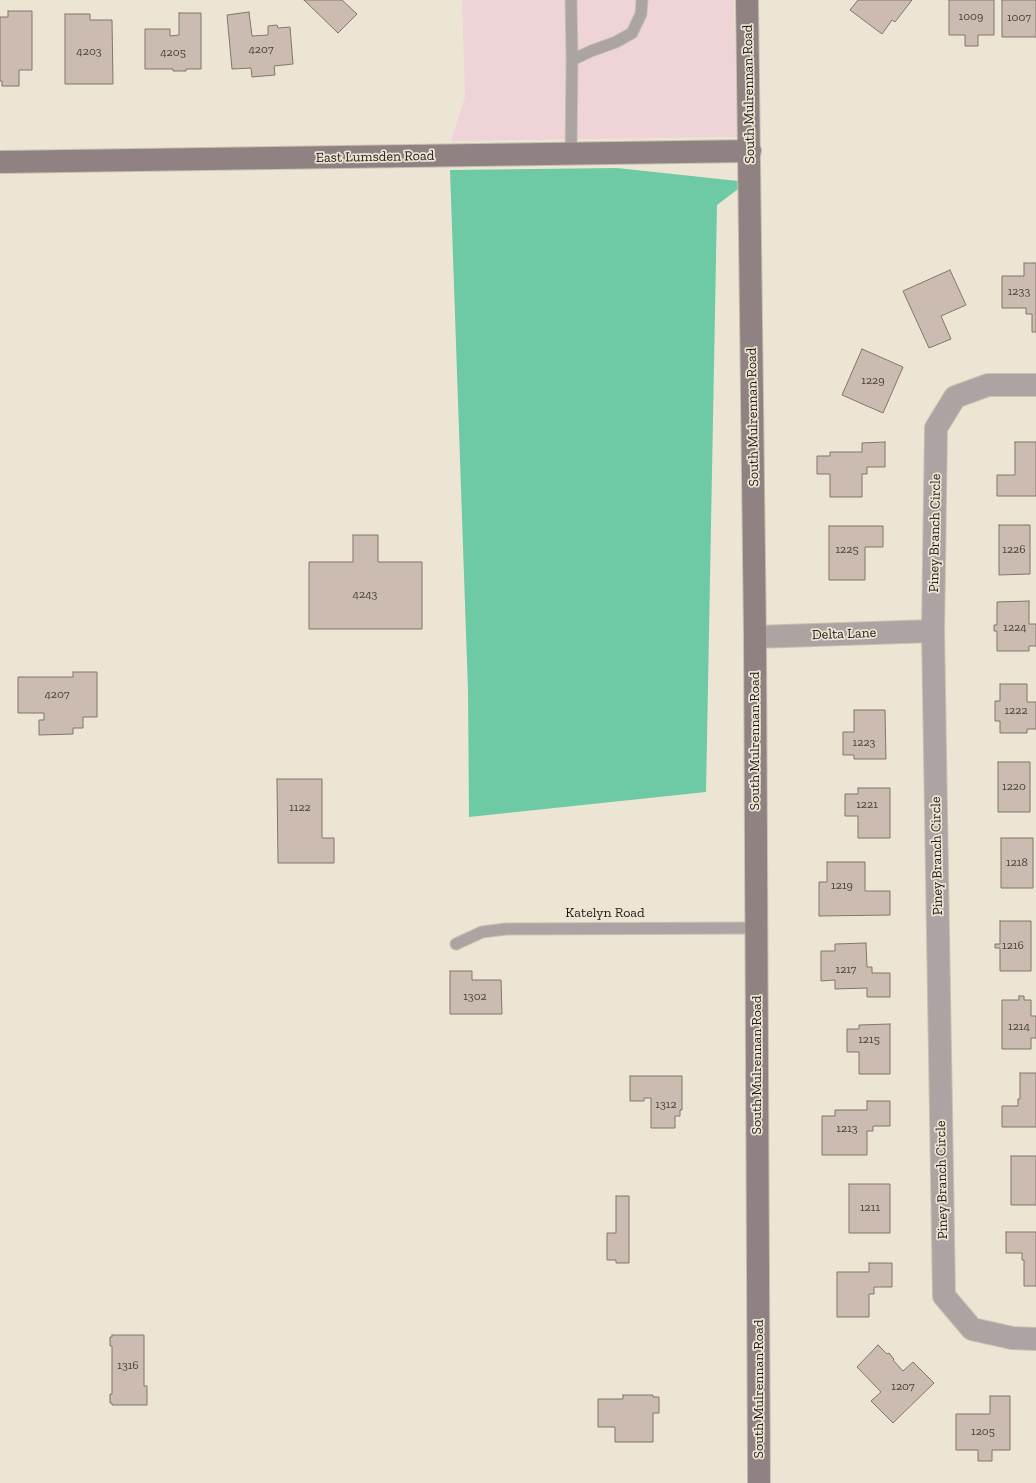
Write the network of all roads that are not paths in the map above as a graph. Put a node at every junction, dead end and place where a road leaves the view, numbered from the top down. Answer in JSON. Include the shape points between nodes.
{"nodes":[{"id":1,"x":571,"y":0,"type":"edge"},
{"id":2,"x":642,"y":0,"type":"edge"},
{"id":3,"x":747,"y":0,"type":"edge"},
{"id":4,"x":572,"y":60,"type":"junction"},
{"id":5,"x":750,"y":151,"type":"junction"},
{"id":6,"x":571,"y":154,"type":"junction"},
{"id":7,"x":0,"y":162,"type":"edge"},
{"id":8,"x":1036,"y":385,"type":"edge"},
{"id":9,"x":933,"y":631,"type":"junction"},
{"id":10,"x":755,"y":637,"type":"junction"},
{"id":11,"x":756,"y":928,"type":"junction"},
{"id":12,"x":456,"y":944,"type":"dead end"},
{"id":13,"x":1036,"y":1339,"type":"edge"},
{"id":14,"x":759,"y":1483,"type":"edge"}],
"edges":[{"from":1,"to":4,"type":"lane"},
{"from":2,"to":4,"type":"lane","via":[[641,14],[632,33]]},
{"from":3,"to":5,"type":"street","name":"South Mulrennan Road"},
{"from":4,"to":6,"type":"lane"},
{"from":5,"to":6,"type":"street","name":"East Lumsden Road"},
{"from":5,"to":10,"type":"street","name":"South Mulrennan Road"},
{"from":6,"to":7,"type":"street","name":"East Lumsden Road"},
{"from":8,"to":9,"type":"street","name":"Piney Branch Circle","via":[[988,385],[955,397],[936,428]]},
{"from":9,"to":10,"type":"street","name":"Delta Lane"},
{"from":9,"to":13,"type":"street","name":"Piney Branch Circle","via":[[944,1296],[972,1329],[1012,1338]]},
{"from":10,"to":11,"type":"street","name":"South Mulrennan Road"},
{"from":11,"to":12,"type":"lane","name":"Katelyn Road","via":[[506,928],[482,932]]},
{"from":11,"to":14,"type":"street","name":"South Mulrennan Road"}]}
